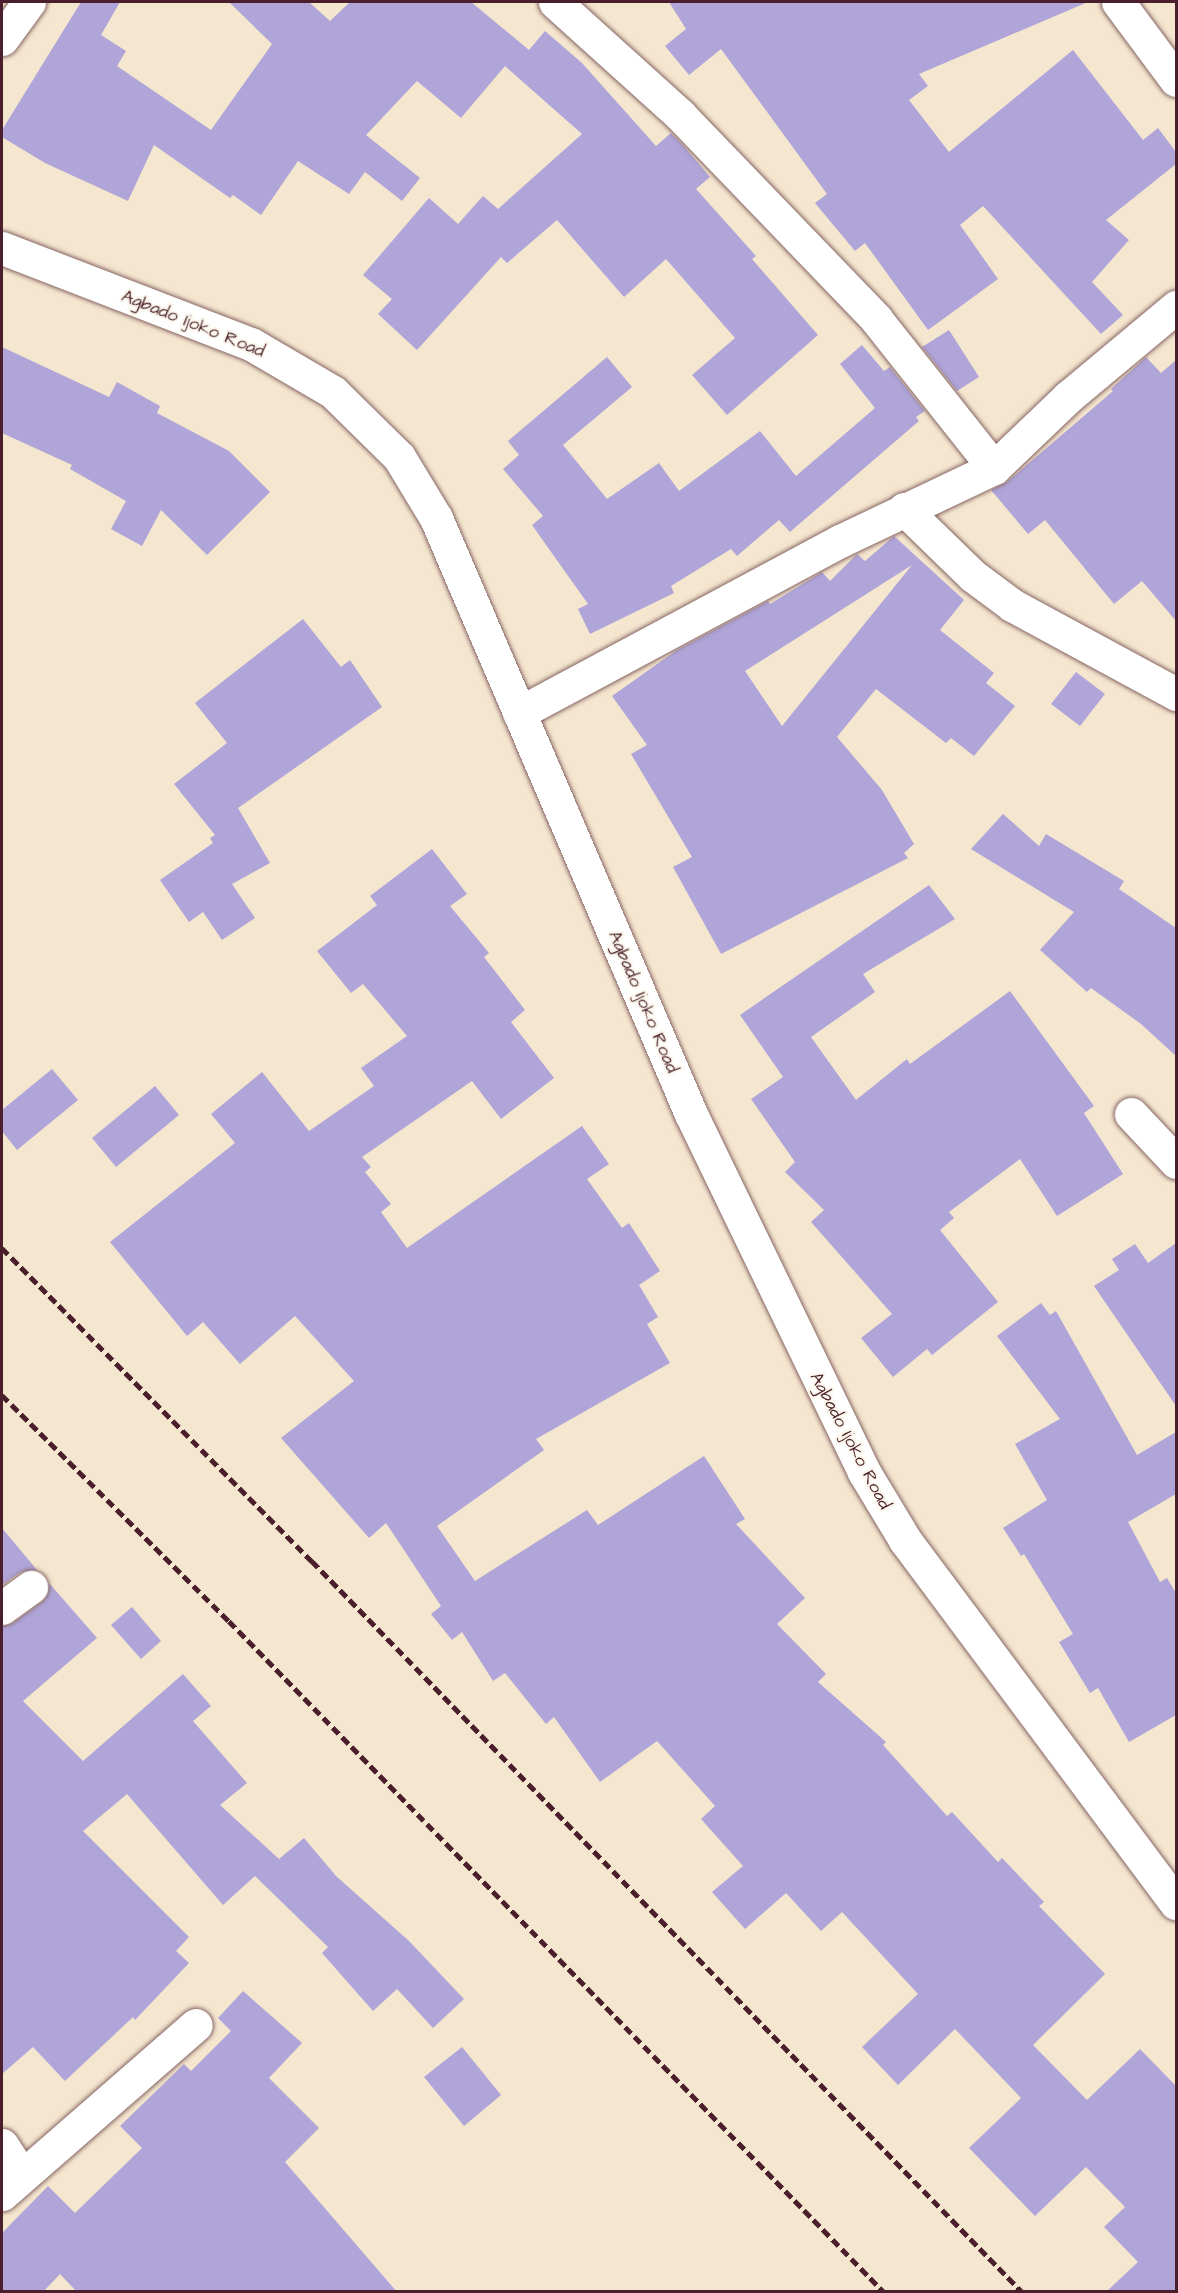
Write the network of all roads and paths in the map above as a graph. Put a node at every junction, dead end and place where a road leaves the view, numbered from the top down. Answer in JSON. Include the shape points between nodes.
{"nodes":[{"id":1,"x":29,"y":2,"type":"edge"},
{"id":2,"x":555,"y":2,"type":"edge"},
{"id":3,"x":1118,"y":2,"type":"edge"},
{"id":4,"x":2,"y":39,"type":"edge"},
{"id":5,"x":1176,"y":80,"type":"edge"},
{"id":6,"x":2,"y":248,"type":"edge"},
{"id":7,"x":1176,"y":307,"type":"edge"},
{"id":8,"x":994,"y":468,"type":"junction"},
{"id":9,"x":904,"y":509,"type":"junction"},
{"id":10,"x":1176,"y":694,"type":"edge"},
{"id":11,"x":519,"y":713,"type":"junction"},
{"id":12,"x":1131,"y":1114,"type":"dead end"},
{"id":13,"x":1176,"y":1162,"type":"edge"},
{"id":14,"x":31,"y":1587,"type":"dead end"},
{"id":15,"x":2,"y":1608,"type":"edge"},
{"id":16,"x":1176,"y":1903,"type":"edge"},
{"id":17,"x":196,"y":2025,"type":"dead end"},
{"id":18,"x":2,"y":2145,"type":"edge"},
{"id":19,"x":11,"y":2184,"type":"edge"}],
"edges":[{"from":1,"to":4,"type":"street"},
{"from":2,"to":8,"type":"street","via":[[680,115],[876,319]]},
{"from":3,"to":5,"type":"street"},
{"from":6,"to":11,"type":"street","name":"Agbado Ijoko Road","via":[[251,344],[333,392],[399,457],[436,518]]},
{"from":7,"to":8,"type":"street","via":[[1068,397]]},
{"from":8,"to":9,"type":"street"},
{"from":9,"to":10,"type":"street","via":[[973,576],[1012,605]]},
{"from":9,"to":11,"type":"street"},
{"from":11,"to":16,"type":"street","name":"Agbado Ijoko Road","via":[[691,1114],[864,1472],[905,1540]]},
{"from":12,"to":13,"type":"street"},
{"from":14,"to":15,"type":"street"},
{"from":17,"to":19,"type":"street"},
{"from":18,"to":19,"type":"street"}]}
